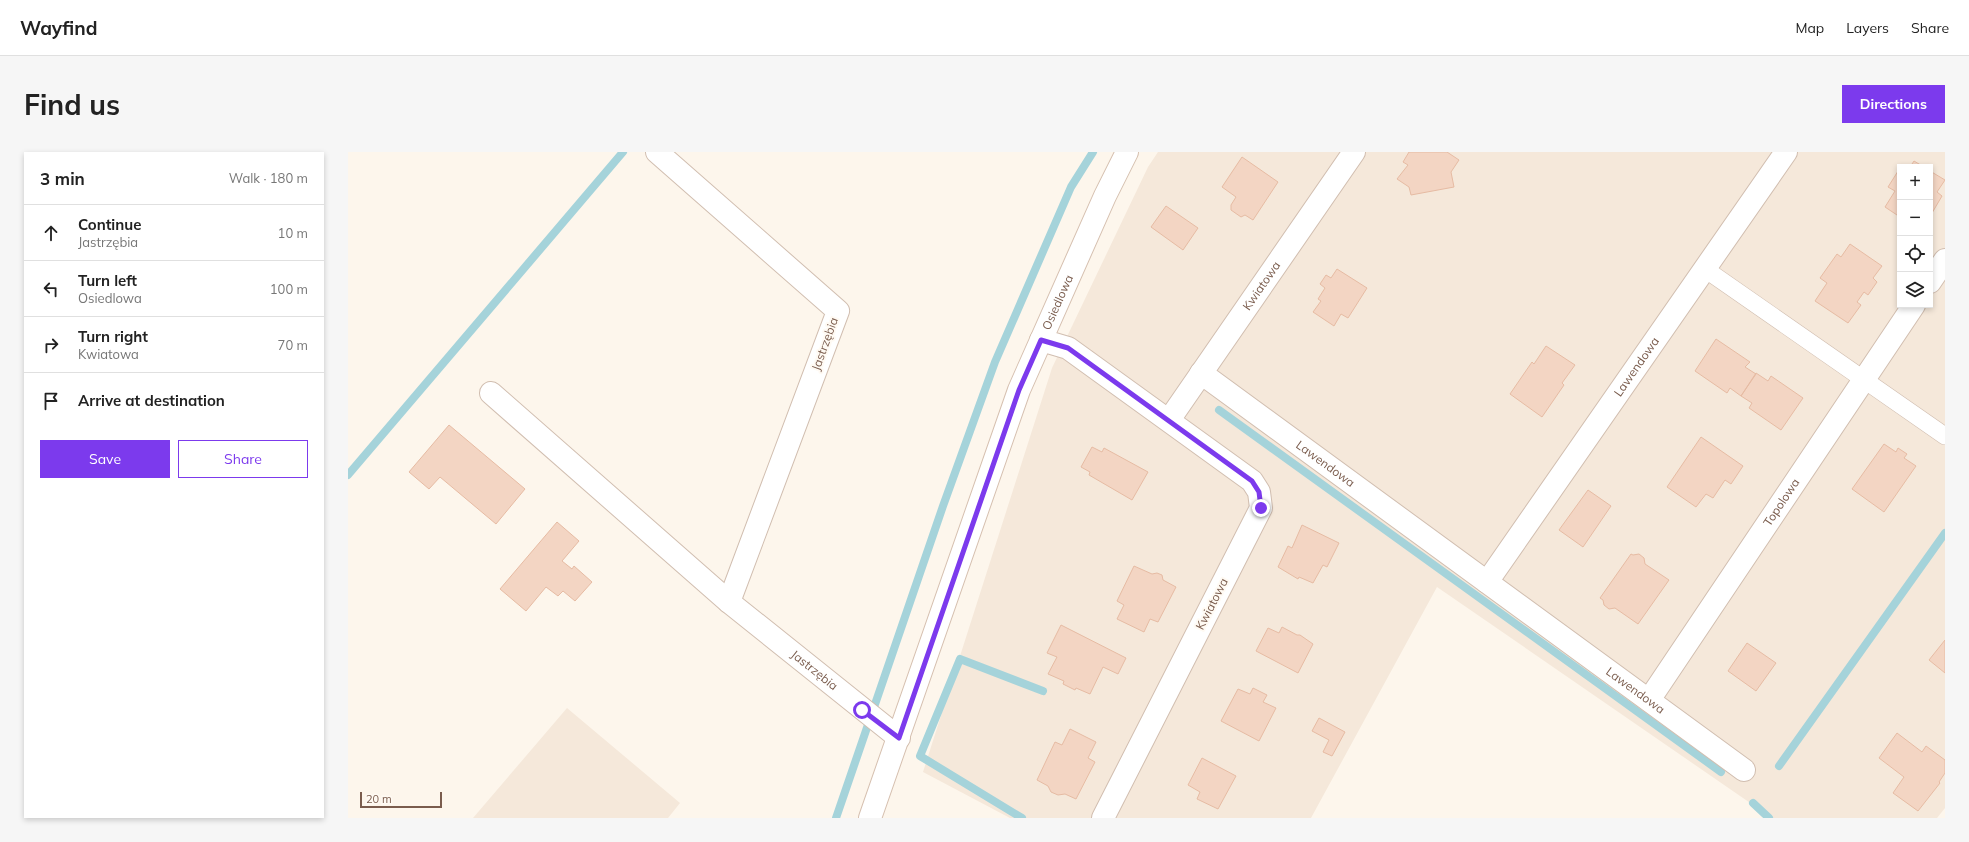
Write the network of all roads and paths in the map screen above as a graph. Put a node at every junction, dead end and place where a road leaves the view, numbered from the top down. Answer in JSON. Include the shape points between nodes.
{"nodes":[{"id":1,"x":657,"y":152,"type":"edge"},
{"id":2,"x":1127,"y":152,"type":"edge"},
{"id":3,"x":1354,"y":152,"type":"edge"},
{"id":4,"x":1786,"y":152,"type":"edge"},
{"id":5,"x":1945,"y":260,"type":"edge"},
{"id":6,"x":1705,"y":269,"type":"junction"},
{"id":7,"x":1933,"y":278,"type":"edge"},
{"id":8,"x":1912,"y":308,"type":"edge"},
{"id":9,"x":1041,"y":340,"type":"junction"},
{"id":10,"x":1201,"y":373,"type":"junction"},
{"id":11,"x":1864,"y":380,"type":"junction"},
{"id":12,"x":491,"y":393,"type":"dead end"},
{"id":13,"x":1169,"y":420,"type":"junction"},
{"id":14,"x":1945,"y":436,"type":"edge"},
{"id":15,"x":1487,"y":582,"type":"junction"},
{"id":16,"x":729,"y":602,"type":"junction"},
{"id":17,"x":1649,"y":700,"type":"junction"},
{"id":18,"x":899,"y":738,"type":"junction"},
{"id":19,"x":1744,"y":770,"type":"dead end"},
{"id":20,"x":870,"y":818,"type":"edge"},
{"id":21,"x":1103,"y":818,"type":"edge"}],
"edges":[{"from":1,"to":16,"type":"street","name":"Jastrzębia","via":[[838,311]]},
{"from":2,"to":9,"type":"street","name":"Osiedlowa"},
{"from":3,"to":10,"type":"street","name":"Kwiatowa"},
{"from":4,"to":6,"type":"street","name":"Lawendowa"},
{"from":5,"to":7,"type":"street"},
{"from":6,"to":11,"type":"lane"},
{"from":6,"to":15,"type":"street","name":"Lawendowa"},
{"from":8,"to":11,"type":"street","name":"Topolowa"},
{"from":9,"to":13,"type":"street","name":"Kwiatowa","via":[[1068,348]]},
{"from":9,"to":18,"type":"street","name":"Osiedlowa","via":[[1019,390]]},
{"from":10,"to":13,"type":"street","name":"Kwiatowa"},
{"from":10,"to":15,"type":"street","name":"Lawendowa"},
{"from":11,"to":14,"type":"lane"},
{"from":11,"to":17,"type":"street","name":"Topolowa"},
{"from":12,"to":16,"type":"street","name":"Jastrzębia"},
{"from":13,"to":21,"type":"street","name":"Kwiatowa","via":[[1252,481],[1259,492],[1261,508]]},
{"from":15,"to":17,"type":"street","name":"Lawendowa"},
{"from":16,"to":18,"type":"street","name":"Jastrzębia"},
{"from":17,"to":19,"type":"street","name":"Lawendowa"},
{"from":18,"to":20,"type":"street","name":"Osiedlowa"}]}
